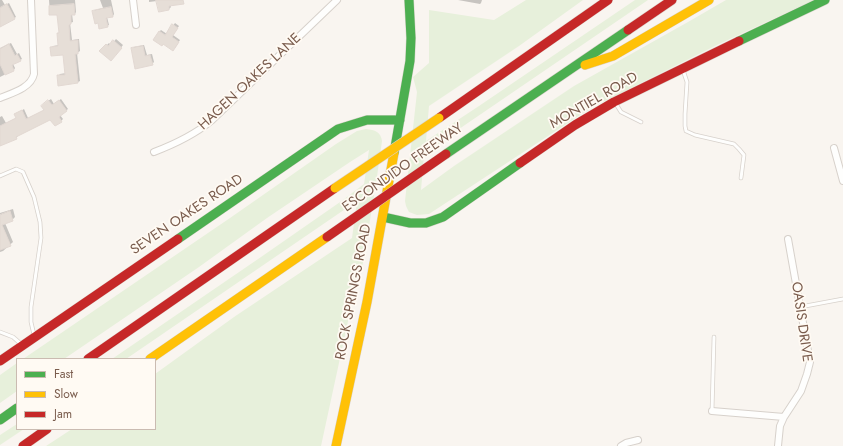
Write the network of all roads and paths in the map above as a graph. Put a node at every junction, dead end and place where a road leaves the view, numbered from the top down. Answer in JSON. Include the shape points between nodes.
{"nodes":[{"id":1,"x":31,"y":0,"type":"edge"},
{"id":2,"x":133,"y":0,"type":"edge"},
{"id":3,"x":337,"y":0,"type":"edge"},
{"id":4,"x":408,"y":0,"type":"edge"},
{"id":5,"x":608,"y":0,"type":"edge"},
{"id":6,"x":672,"y":0,"type":"edge"},
{"id":7,"x":709,"y":0,"type":"edge"},
{"id":8,"x":825,"y":0,"type":"edge"},
{"id":9,"x":136,"y":25,"type":"dead end"},
{"id":10,"x":682,"y":68,"type":"junction"},
{"id":11,"x":571,"y":70,"type":"junction"},
{"id":12,"x":0,"y":98,"type":"edge"},
{"id":13,"x":614,"y":102,"type":"junction"},
{"id":14,"x":400,"y":120,"type":"junction"},
{"id":15,"x":641,"y":122,"type":"dead end"},
{"id":16,"x":834,"y":148,"type":"dead end"},
{"id":17,"x":154,"y":152,"type":"dead end"},
{"id":18,"x":0,"y":176,"type":"edge"},
{"id":19,"x":741,"y":178,"type":"dead end"},
{"id":20,"x":843,"y":181,"type":"edge"},
{"id":21,"x":383,"y":217,"type":"junction"},
{"id":22,"x":788,"y":239,"type":"dead end"},
{"id":23,"x":843,"y":299,"type":"edge"},
{"id":24,"x":800,"y":307,"type":"junction"},
{"id":25,"x":0,"y":332,"type":"edge"},
{"id":26,"x":34,"y":337,"type":"junction"},
{"id":27,"x":714,"y":337,"type":"dead end"},
{"id":28,"x":23,"y":345,"type":"junction"},
{"id":29,"x":89,"y":358,"type":"edge"},
{"id":30,"x":151,"y":358,"type":"edge"},
{"id":31,"x":0,"y":361,"type":"edge"},
{"id":32,"x":16,"y":409,"type":"edge"},
{"id":33,"x":712,"y":411,"type":"joint"},
{"id":34,"x":784,"y":417,"type":"junction"},
{"id":35,"x":0,"y":420,"type":"edge"},
{"id":36,"x":47,"y":430,"type":"edge"},
{"id":37,"x":638,"y":440,"type":"dead end"},
{"id":38,"x":23,"y":446,"type":"edge"},
{"id":39,"x":336,"y":446,"type":"edge"},
{"id":40,"x":621,"y":446,"type":"edge"},
{"id":41,"x":778,"y":446,"type":"edge"}],
"edges":[{"from":1,"to":12,"type":"street","via":[[33,80],[21,89]]},
{"from":2,"to":9,"type":"street"},
{"from":3,"to":17,"type":"street","name":"HAGEN OAKES LANE","via":[[212,121],[192,135]]},
{"from":4,"to":14,"type":"main road","name":"ROCK SPRINGS ROAD","via":[[410,61]]},
{"from":5,"to":29,"type":"main road","name":"ESCONDIDO FREEWAY","bridge":true},
{"from":6,"to":11,"type":"main road","name":"ESCONDIDO FREEWAY"},
{"from":7,"to":11,"type":"main road","via":[[613,56]]},
{"from":8,"to":10,"type":"main road","name":"MONTIEL ROAD"},
{"from":10,"to":13,"type":"main road","name":"MONTIEL ROAD"},
{"from":10,"to":19,"type":"lane","via":[[687,82],[684,114],[686,131],[734,144],[744,155]]},
{"from":11,"to":30,"type":"main road","name":"ESCONDIDO FREEWAY","bridge":true},
{"from":13,"to":15,"type":"lane","via":[[621,112]]},
{"from":13,"to":21,"type":"main road","name":"MONTIEL ROAD","via":[[576,125],[443,217],[426,223],[410,223]]},
{"from":14,"to":21,"type":"main road","name":"ROCK SPRINGS ROAD"},
{"from":14,"to":26,"type":"main road","name":"SEVEN OAKES ROAD","via":[[367,120],[338,129]]},
{"from":16,"to":20,"type":"street"},
{"from":18,"to":26,"type":"lane","via":[[16,169],[23,172],[34,197],[40,222],[41,238],[31,307]]},
{"from":21,"to":39,"type":"main road","name":"ROCK SPRINGS ROAD"},
{"from":22,"to":24,"type":"street","name":"OASIS DRIVE"},
{"from":23,"to":24,"type":"lane"},
{"from":24,"to":34,"type":"street","name":"OASIS DRIVE","via":[[810,362],[801,390]]},
{"from":25,"to":28,"type":"lane","via":[[14,337]]},
{"from":26,"to":28,"type":"main road","name":"SEVEN OAKES ROAD"},
{"from":27,"to":33,"type":"lane"},
{"from":28,"to":31,"type":"main road","name":"SEVEN OAKES ROAD"},
{"from":32,"to":35,"type":"main road"},
{"from":33,"to":34,"type":"street"},
{"from":34,"to":41,"type":"street","name":"OASIS DRIVE","via":[[780,426]]},
{"from":36,"to":38,"type":"main road"},
{"from":37,"to":40,"type":"street"}]}
